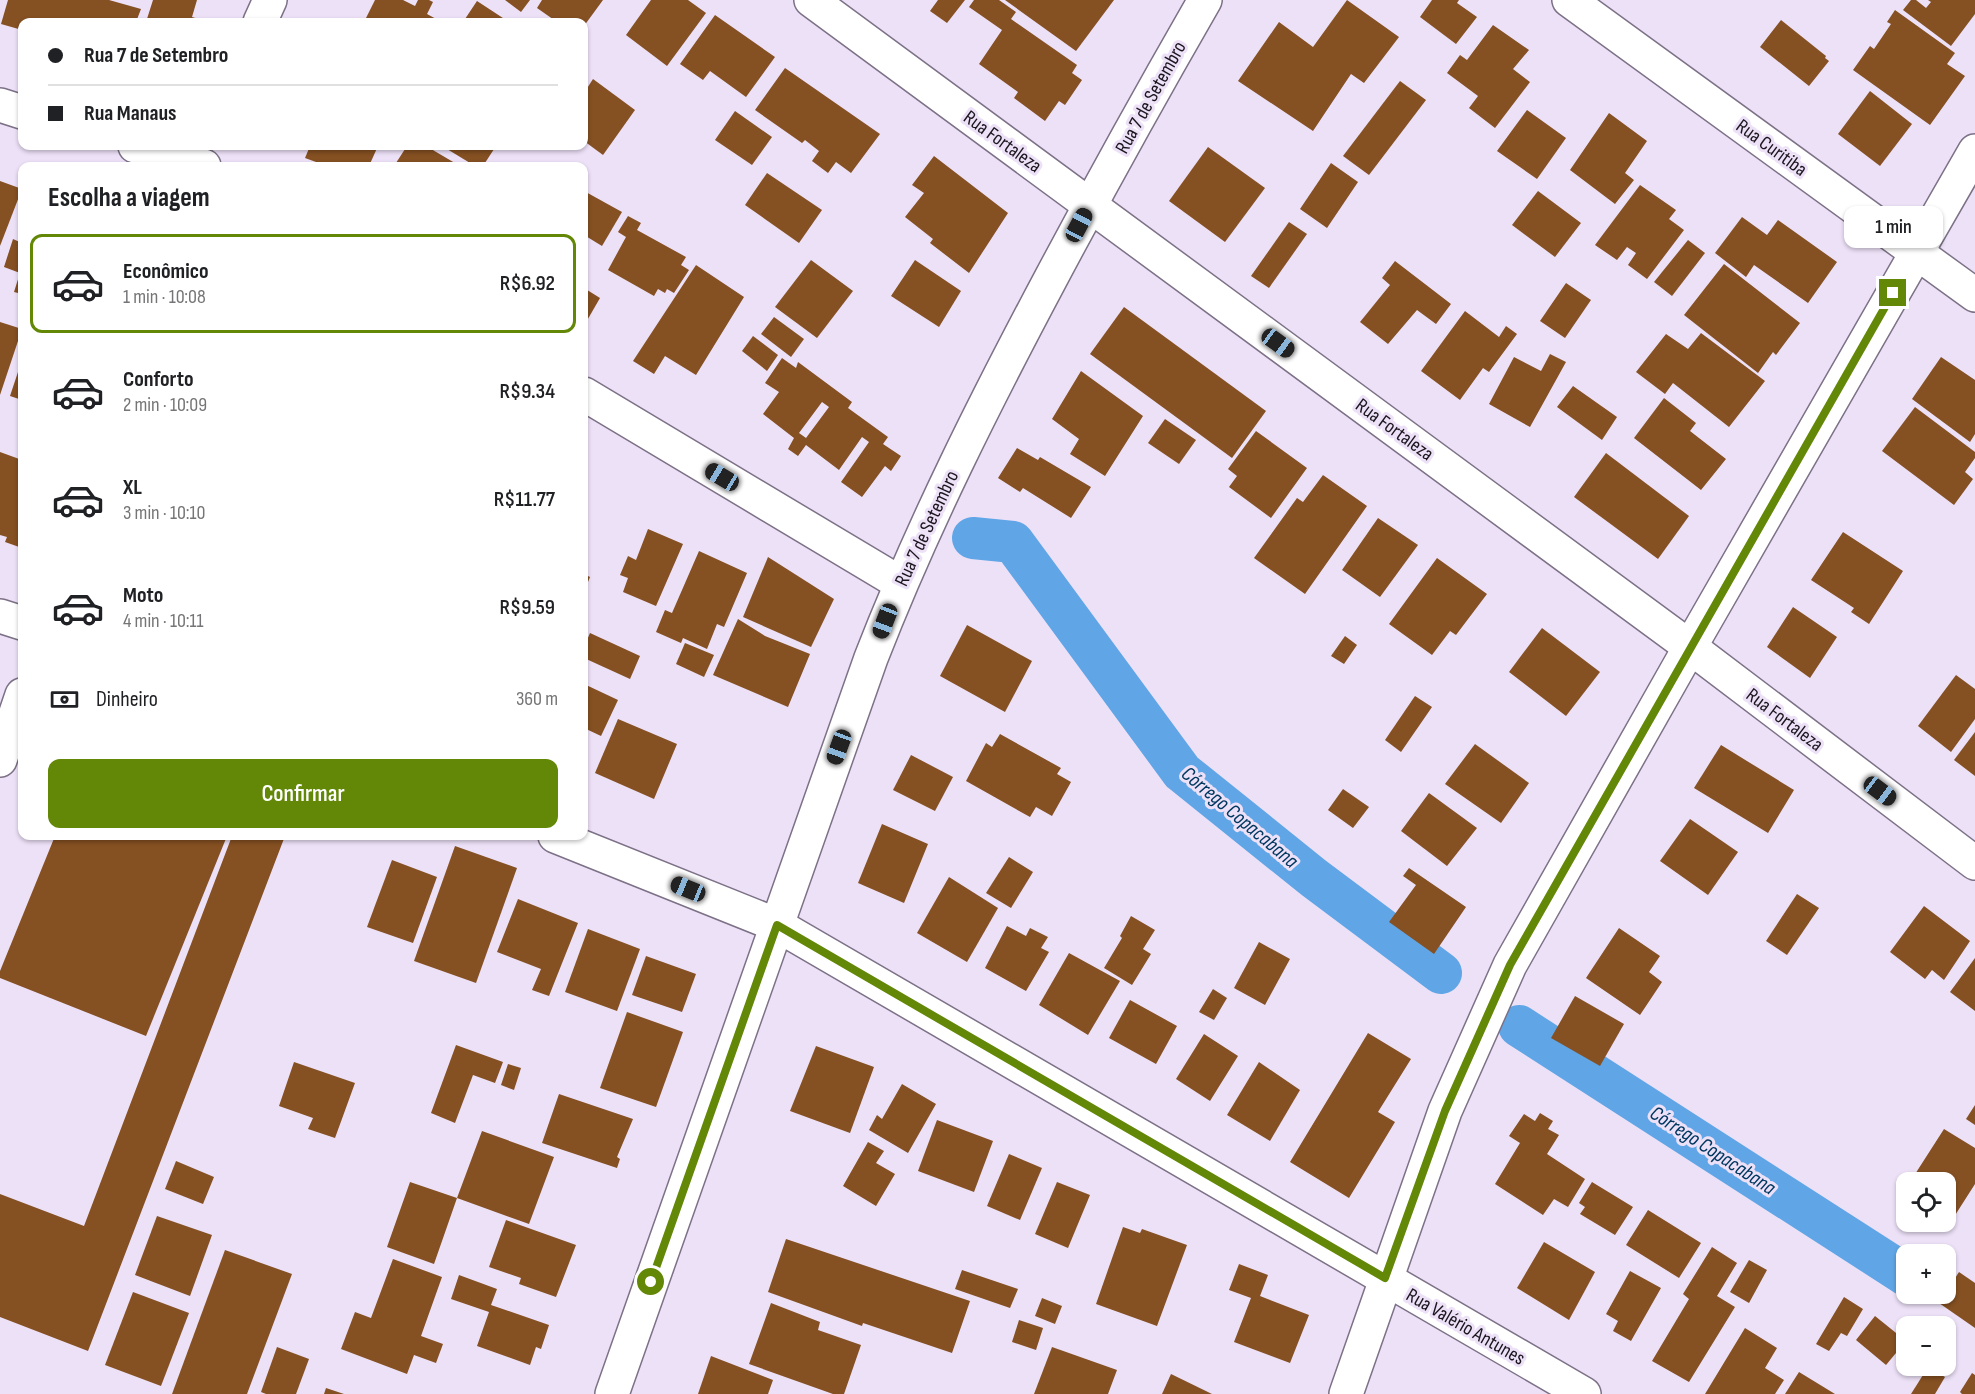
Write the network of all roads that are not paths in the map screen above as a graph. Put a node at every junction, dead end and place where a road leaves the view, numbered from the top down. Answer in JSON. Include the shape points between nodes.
{"nodes":[{"id":1,"x":270,"y":0,"type":"edge"},
{"id":2,"x":811,"y":0,"type":"edge"},
{"id":3,"x":1205,"y":0,"type":"edge"},
{"id":4,"x":1569,"y":0,"type":"edge"},
{"id":5,"x":262,"y":18,"type":"edge"},
{"id":6,"x":0,"y":105,"type":"edge"},
{"id":7,"x":18,"y":111,"type":"edge"},
{"id":8,"x":149,"y":150,"type":"edge"},
{"id":9,"x":1975,"y":151,"type":"edge"},
{"id":10,"x":191,"y":162,"type":"edge"},
{"id":11,"x":1090,"y":205,"type":"junction"},
{"id":12,"x":1917,"y":252,"type":"junction"},
{"id":13,"x":1975,"y":295,"type":"edge"},
{"id":14,"x":588,"y":396,"type":"edge"},
{"id":15,"x":900,"y":583,"type":"junction"},
{"id":16,"x":0,"y":616,"type":"edge"},
{"id":17,"x":18,"y":622,"type":"edge"},
{"id":18,"x":1690,"y":646,"type":"junction"},
{"id":19,"x":18,"y":707,"type":"edge"},
{"id":20,"x":0,"y":760,"type":"edge"},
{"id":21,"x":565,"y":840,"type":"edge"},
{"id":22,"x":1975,"y":863,"type":"edge"},
{"id":23,"x":777,"y":925,"type":"junction"},
{"id":24,"x":1385,"y":1278,"type":"junction"},
{"id":25,"x":612,"y":1394,"type":"edge"},
{"id":26,"x":1346,"y":1394,"type":"edge"},
{"id":27,"x":1584,"y":1394,"type":"edge"}],
"edges":[{"from":1,"to":5,"type":"street"},
{"from":2,"to":11,"type":"street","name":"Rua Fortaleza"},
{"from":3,"to":11,"type":"street","name":"Rua 7 de Setembro"},
{"from":4,"to":12,"type":"street","name":"Rua Curitiba"},
{"from":6,"to":7,"type":"street"},
{"from":8,"to":10,"type":"street"},
{"from":9,"to":12,"type":"street"},
{"from":11,"to":15,"type":"street","name":"Rua 7 de Setembro","via":[[1004,366]]},
{"from":11,"to":18,"type":"street","name":"Rua Fortaleza"},
{"from":12,"to":13,"type":"street","name":"Rua Curitiba"},
{"from":12,"to":18,"type":"street"},
{"from":14,"to":15,"type":"street"},
{"from":15,"to":23,"type":"street","name":"Rua 7 de Setembro"},
{"from":16,"to":17,"type":"street"},
{"from":18,"to":22,"type":"street","name":"Rua Fortaleza"},
{"from":18,"to":24,"type":"street","via":[[1510,965],[1445,1111]]},
{"from":19,"to":20,"type":"street"},
{"from":21,"to":23,"type":"street","name":"Rua Valério Antunes"},
{"from":23,"to":24,"type":"street","name":"Rua Valério Antunes"},
{"from":23,"to":25,"type":"street","name":"Rua 7 de Setembro"},
{"from":24,"to":26,"type":"street"},
{"from":24,"to":27,"type":"street","name":"Rua Valério Antunes"}]}
